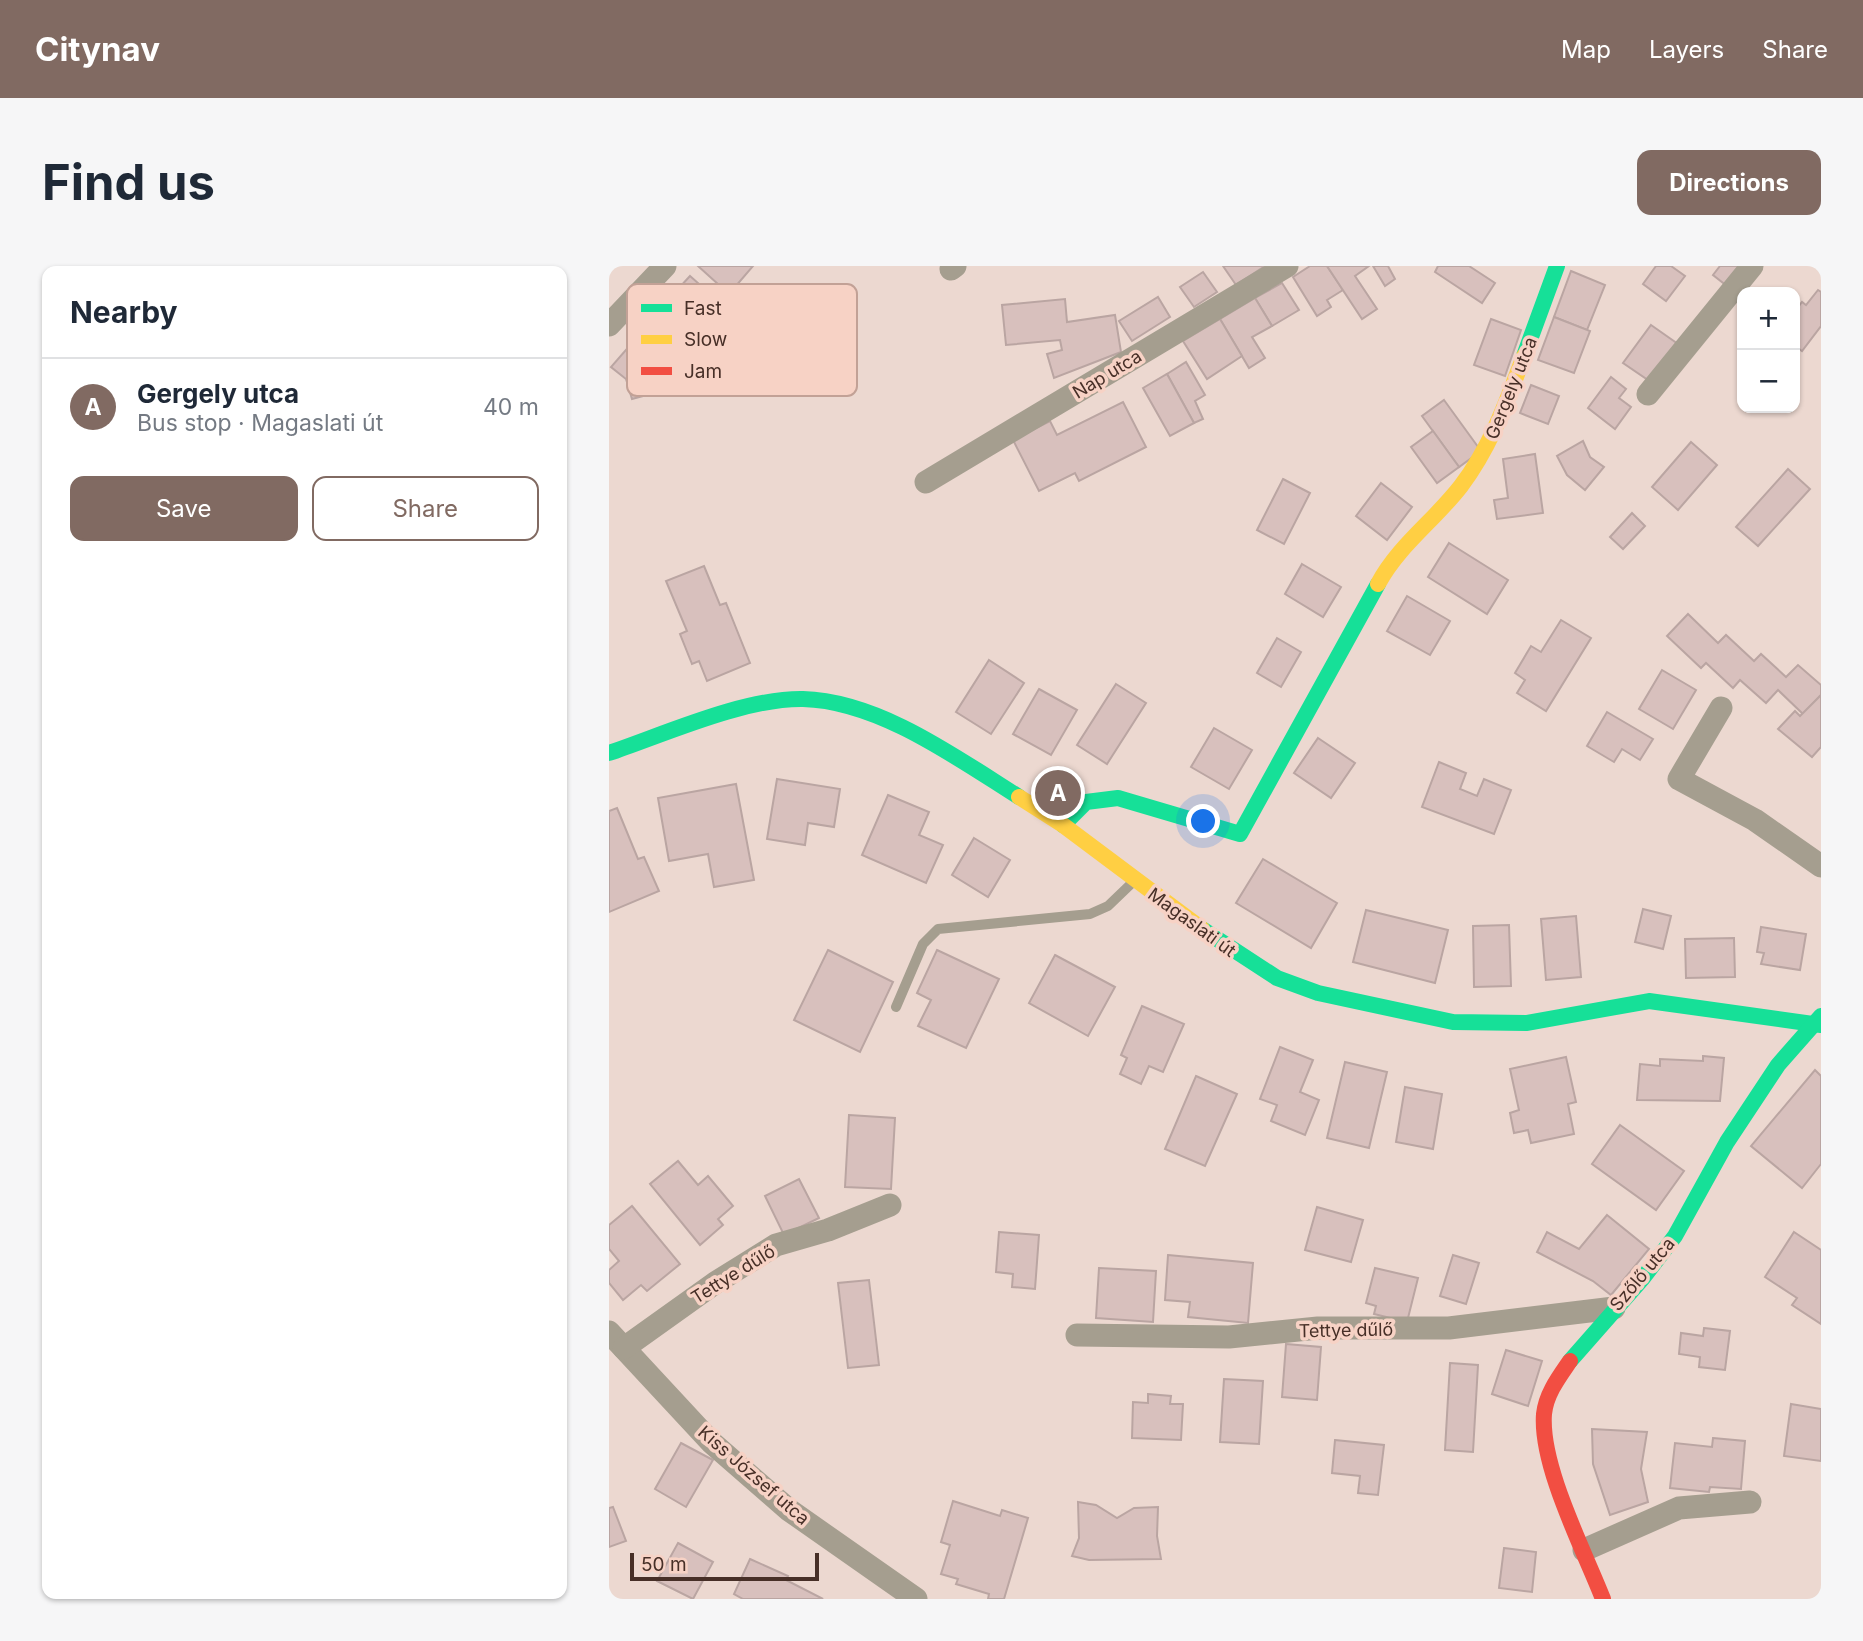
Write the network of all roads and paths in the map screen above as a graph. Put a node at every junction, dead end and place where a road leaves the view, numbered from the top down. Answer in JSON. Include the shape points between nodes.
{"nodes":[{"id":1,"x":665,"y":266,"type":"edge"},
{"id":2,"x":1287,"y":266,"type":"edge"},
{"id":3,"x":1557,"y":266,"type":"edge"},
{"id":4,"x":1752,"y":266,"type":"edge"},
{"id":5,"x":648,"y":284,"type":"edge"},
{"id":6,"x":627,"y":306,"type":"edge"},
{"id":7,"x":609,"y":325,"type":"edge"},
{"id":8,"x":1648,"y":394,"type":"dead end"},
{"id":9,"x":926,"y":482,"type":"dead end"},
{"id":10,"x":1721,"y":708,"type":"dead end"},
{"id":11,"x":609,"y":753,"type":"edge"},
{"id":12,"x":1063,"y":825,"type":"junction"},
{"id":13,"x":1821,"y":866,"type":"edge"},
{"id":14,"x":1135,"y":880,"type":"junction"},
{"id":15,"x":896,"y":1007,"type":"dead end"},
{"id":16,"x":1819,"y":1021,"type":"edge"},
{"id":17,"x":890,"y":1205,"type":"dead end"},
{"id":18,"x":1613,"y":1308,"type":"junction"},
{"id":19,"x":1077,"y":1335,"type":"dead end"},
{"id":20,"x":617,"y":1340,"type":"edge"},
{"id":21,"x":1750,"y":1502,"type":"dead end"},
{"id":22,"x":1584,"y":1550,"type":"junction"},
{"id":23,"x":916,"y":1599,"type":"edge"},
{"id":24,"x":1603,"y":1599,"type":"edge"}],
"edges":[{"from":1,"to":5,"type":"street"},
{"from":2,"to":9,"type":"street","name":"Nap utca"},
{"from":3,"to":12,"type":"street","name":"Gergely utca","via":[[1494,436],[1460,487],[1392,558],[1240,834],[1118,798],[1083,802]]},
{"from":4,"to":8,"type":"street"},
{"from":6,"to":7,"type":"street"},
{"from":10,"to":13,"type":"street","via":[[1679,779],[1755,820]]},
{"from":11,"to":12,"type":"street","name":"Magaslati út","via":[[740,708],[803,699],[859,710],[907,730]]},
{"from":12,"to":14,"type":"street","name":"Magaslati út"},
{"from":14,"to":15,"type":"lane","via":[[1108,906],[1090,914],[938,929],[923,944]]},
{"from":14,"to":16,"type":"street","name":"Magaslati út","via":[[1233,952],[1277,978],[1402,1013],[1453,1022],[1526,1023],[1649,1001]]},
{"from":16,"to":18,"type":"street","name":"Szőlő utca","via":[[1778,1065],[1734,1131],[1675,1236]]},
{"from":17,"to":20,"type":"street","name":"Tettye dűlő","via":[[776,1245]]},
{"from":18,"to":19,"type":"street","name":"Tettye dűlő","via":[[1449,1328],[1318,1328],[1229,1337]]},
{"from":18,"to":22,"type":"street","name":"Szőlő utca","via":[[1557,1380],[1544,1414],[1550,1465]]},
{"from":20,"to":23,"type":"street","name":"Kiss József utca","via":[[711,1442],[789,1510]]},
{"from":21,"to":22,"type":"street","via":[[1679,1508]]},
{"from":22,"to":24,"type":"street","name":"Szőlő utca"}]}
